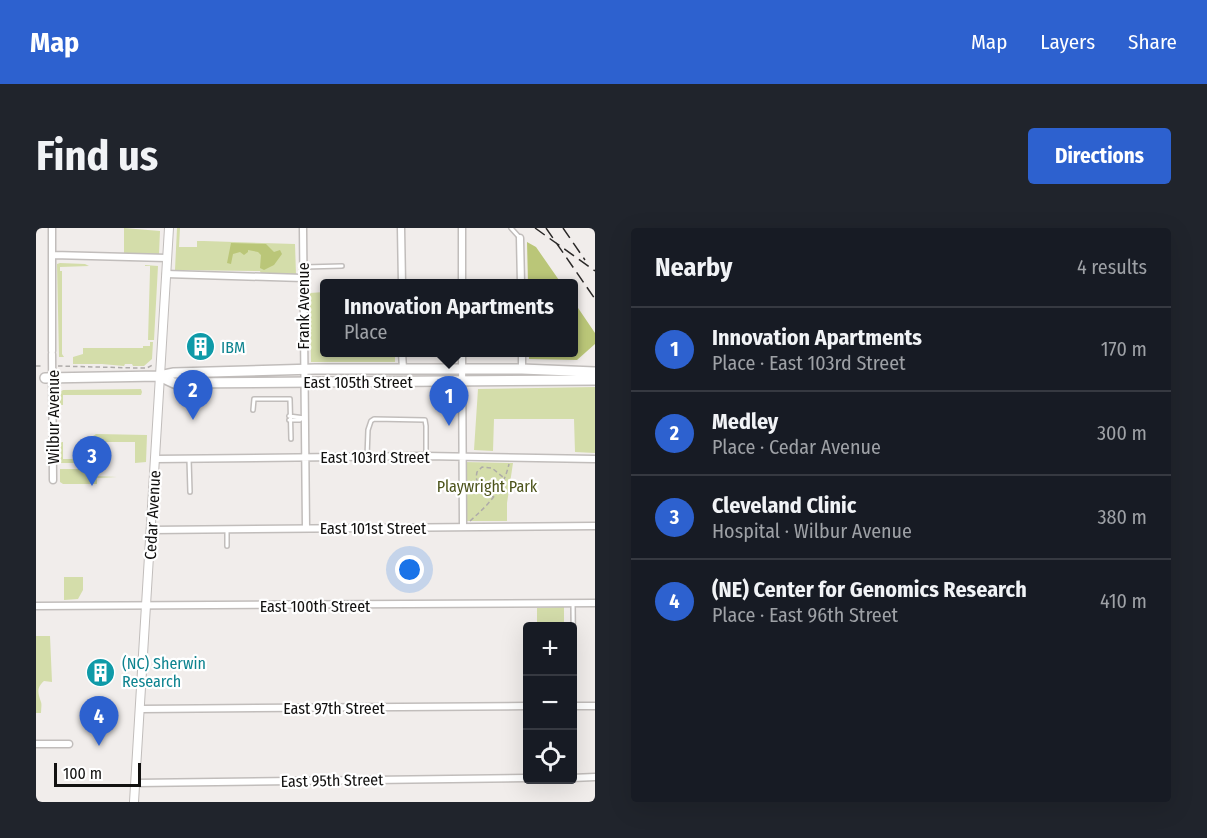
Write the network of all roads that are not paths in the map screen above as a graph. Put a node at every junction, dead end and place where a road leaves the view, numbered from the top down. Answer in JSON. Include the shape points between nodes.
{"nodes":[{"id":1,"x":52,"y":228,"type":"edge"},
{"id":2,"x":169,"y":228,"type":"edge"},
{"id":3,"x":303,"y":228,"type":"edge"},
{"id":4,"x":401,"y":228,"type":"edge"},
{"id":5,"x":462,"y":228,"type":"edge"},
{"id":6,"x":511,"y":228,"type":"edge"},
{"id":7,"x":520,"y":238,"type":"joint"},
{"id":8,"x":52,"y":255,"type":"junction"},
{"id":9,"x":167,"y":258,"type":"junction"},
{"id":10,"x":342,"y":266,"type":"dead end"},
{"id":11,"x":303,"y":267,"type":"junction"},
{"id":12,"x":166,"y":274,"type":"junction"},
{"id":13,"x":303,"y":278,"type":"junction"},
{"id":14,"x":402,"y":279,"type":"edge"},
{"id":15,"x":462,"y":279,"type":"edge"},
{"id":16,"x":520,"y":279,"type":"edge"},
{"id":17,"x":402,"y":357,"type":"edge"},
{"id":18,"x":462,"y":357,"type":"edge"},
{"id":19,"x":522,"y":357,"type":"edge"},
{"id":20,"x":403,"y":369,"type":"junction"},
{"id":21,"x":462,"y":369,"type":"junction"},
{"id":22,"x":522,"y":369,"type":"junction"},
{"id":23,"x":303,"y":370,"type":"junction"},
{"id":24,"x":595,"y":372,"type":"edge"},
{"id":25,"x":159,"y":376,"type":"junction"},
{"id":26,"x":44,"y":378,"type":"edge"},
{"id":27,"x":595,"y":380,"type":"edge"},
{"id":28,"x":462,"y":381,"type":"junction"},
{"id":29,"x":304,"y":382,"type":"junction"},
{"id":30,"x":253,"y":410,"type":"dead end"},
{"id":31,"x":290,"y":418,"type":"junction"},
{"id":32,"x":303,"y":418,"type":"junction"},
{"id":33,"x":291,"y":439,"type":"dead end"},
{"id":34,"x":426,"y":456,"type":"junction"},
{"id":35,"x":305,"y":457,"type":"junction"},
{"id":36,"x":367,"y":457,"type":"junction"},
{"id":37,"x":462,"y":457,"type":"junction"},
{"id":38,"x":155,"y":459,"type":"junction"},
{"id":39,"x":189,"y":459,"type":"junction"},
{"id":40,"x":595,"y":459,"type":"edge"},
{"id":41,"x":53,"y":480,"type":"dead end"},
{"id":42,"x":190,"y":492,"type":"dead end"},
{"id":43,"x":595,"y":526,"type":"edge"},
{"id":44,"x":463,"y":527,"type":"junction"},
{"id":45,"x":306,"y":528,"type":"junction"},
{"id":46,"x":227,"y":529,"type":"junction"},
{"id":47,"x":151,"y":530,"type":"junction"},
{"id":48,"x":227,"y":546,"type":"dead end"},
{"id":49,"x":573,"y":603,"type":"junction"},
{"id":50,"x":595,"y":603,"type":"edge"},
{"id":51,"x":36,"y":606,"type":"edge"},
{"id":52,"x":147,"y":606,"type":"junction"},
{"id":53,"x":573,"y":676,"type":"edge"},
{"id":54,"x":523,"y":706,"type":"edge"},
{"id":55,"x":577,"y":706,"type":"edge"},
{"id":56,"x":595,"y":706,"type":"edge"},
{"id":57,"x":141,"y":709,"type":"junction"},
{"id":58,"x":36,"y":744,"type":"edge"},
{"id":59,"x":69,"y":744,"type":"dead end"},
{"id":60,"x":577,"y":777,"type":"edge"},
{"id":61,"x":595,"y":777,"type":"edge"},
{"id":62,"x":523,"y":778,"type":"edge"},
{"id":63,"x":136,"y":783,"type":"junction"},
{"id":64,"x":134,"y":802,"type":"edge"}],
"edges":[{"from":1,"to":8,"type":"street","name":"Wilbur Avenue"},
{"from":2,"to":9,"type":"street","name":"Cedar Avenue"},
{"from":3,"to":11,"type":"street","name":"Frank Avenue"},
{"from":4,"to":14,"type":"street"},
{"from":5,"to":15,"type":"street"},
{"from":6,"to":7,"type":"lane"},
{"from":7,"to":16,"type":"street"},
{"from":8,"to":9,"type":"street"},
{"from":8,"to":26,"type":"street","name":"Wilbur Avenue","via":[[52,352]]},
{"from":9,"to":12,"type":"street","name":"Cedar Avenue"},
{"from":10,"to":11,"type":"lane"},
{"from":11,"to":13,"type":"street","name":"Frank Avenue"},
{"from":12,"to":13,"type":"street"},
{"from":12,"to":25,"type":"street","name":"Cedar Avenue"},
{"from":13,"to":23,"type":"street","name":"Frank Avenue"},
{"from":17,"to":20,"type":"street"},
{"from":18,"to":21,"type":"street"},
{"from":19,"to":22,"type":"street"},
{"from":20,"to":21,"type":"main road","name":"East 105th Street"},
{"from":20,"to":23,"type":"main road","name":"East 105th Street"},
{"from":21,"to":22,"type":"main road","name":"East 105th Street"},
{"from":21,"to":28,"type":"street"},
{"from":22,"to":24,"type":"main road","name":"East 105th Street"},
{"from":23,"to":25,"type":"main road","name":"East 105th Street"},
{"from":23,"to":29,"type":"street","name":"Frank Avenue"},
{"from":25,"to":26,"type":"main road","name":"East 105th Street"},
{"from":25,"to":29,"type":"main road","name":"East 105th Street","via":[[174,383]]},
{"from":25,"to":38,"type":"street","name":"Cedar Avenue"},
{"from":26,"to":41,"type":"street","name":"Wilbur Avenue"},
{"from":27,"to":28,"type":"main road","name":"East 105th Street"},
{"from":28,"to":29,"type":"main road","name":"East 105th Street"},
{"from":28,"to":37,"type":"street"},
{"from":29,"to":32,"type":"street","name":"Frank Avenue"},
{"from":30,"to":31,"type":"lane","via":[[254,399],[289,398]]},
{"from":31,"to":32,"type":"lane"},
{"from":31,"to":33,"type":"lane"},
{"from":32,"to":35,"type":"street","name":"Frank Avenue"},
{"from":34,"to":36,"type":"street","name":"East 103rd Street"},
{"from":34,"to":36,"type":"lane","via":[[425,420],[393,419],[371,421]]},
{"from":34,"to":37,"type":"street","name":"East 103rd Street"},
{"from":35,"to":36,"type":"street","name":"East 103rd Street"},
{"from":35,"to":39,"type":"street","name":"East 103rd Street"},
{"from":35,"to":45,"type":"street","name":"Frank Avenue"},
{"from":37,"to":40,"type":"street","name":"East 103rd Street"},
{"from":37,"to":44,"type":"street"},
{"from":38,"to":39,"type":"street","name":"East 103rd Street"},
{"from":38,"to":47,"type":"street","name":"Cedar Avenue"},
{"from":39,"to":42,"type":"lane"},
{"from":43,"to":44,"type":"street","name":"East 101st Street"},
{"from":44,"to":45,"type":"street","name":"East 101st Street"},
{"from":45,"to":46,"type":"street","name":"East 101st Street"},
{"from":46,"to":47,"type":"street","name":"East 101st Street"},
{"from":46,"to":48,"type":"lane"},
{"from":47,"to":52,"type":"street","name":"Cedar Avenue"},
{"from":49,"to":50,"type":"street","name":"East 100th Street"},
{"from":49,"to":52,"type":"street","name":"East 100th Street"},
{"from":49,"to":53,"type":"lane"},
{"from":51,"to":52,"type":"street","name":"East 100th Street"},
{"from":52,"to":57,"type":"street","name":"Cedar Avenue"},
{"from":54,"to":57,"type":"street","name":"East 97th Street"},
{"from":55,"to":56,"type":"street"},
{"from":57,"to":63,"type":"street","name":"Cedar Avenue"},
{"from":58,"to":59,"type":"street"},
{"from":60,"to":61,"type":"street"},
{"from":62,"to":63,"type":"street","name":"East 95th Street"},
{"from":63,"to":64,"type":"street","name":"Cedar Avenue"}]}
